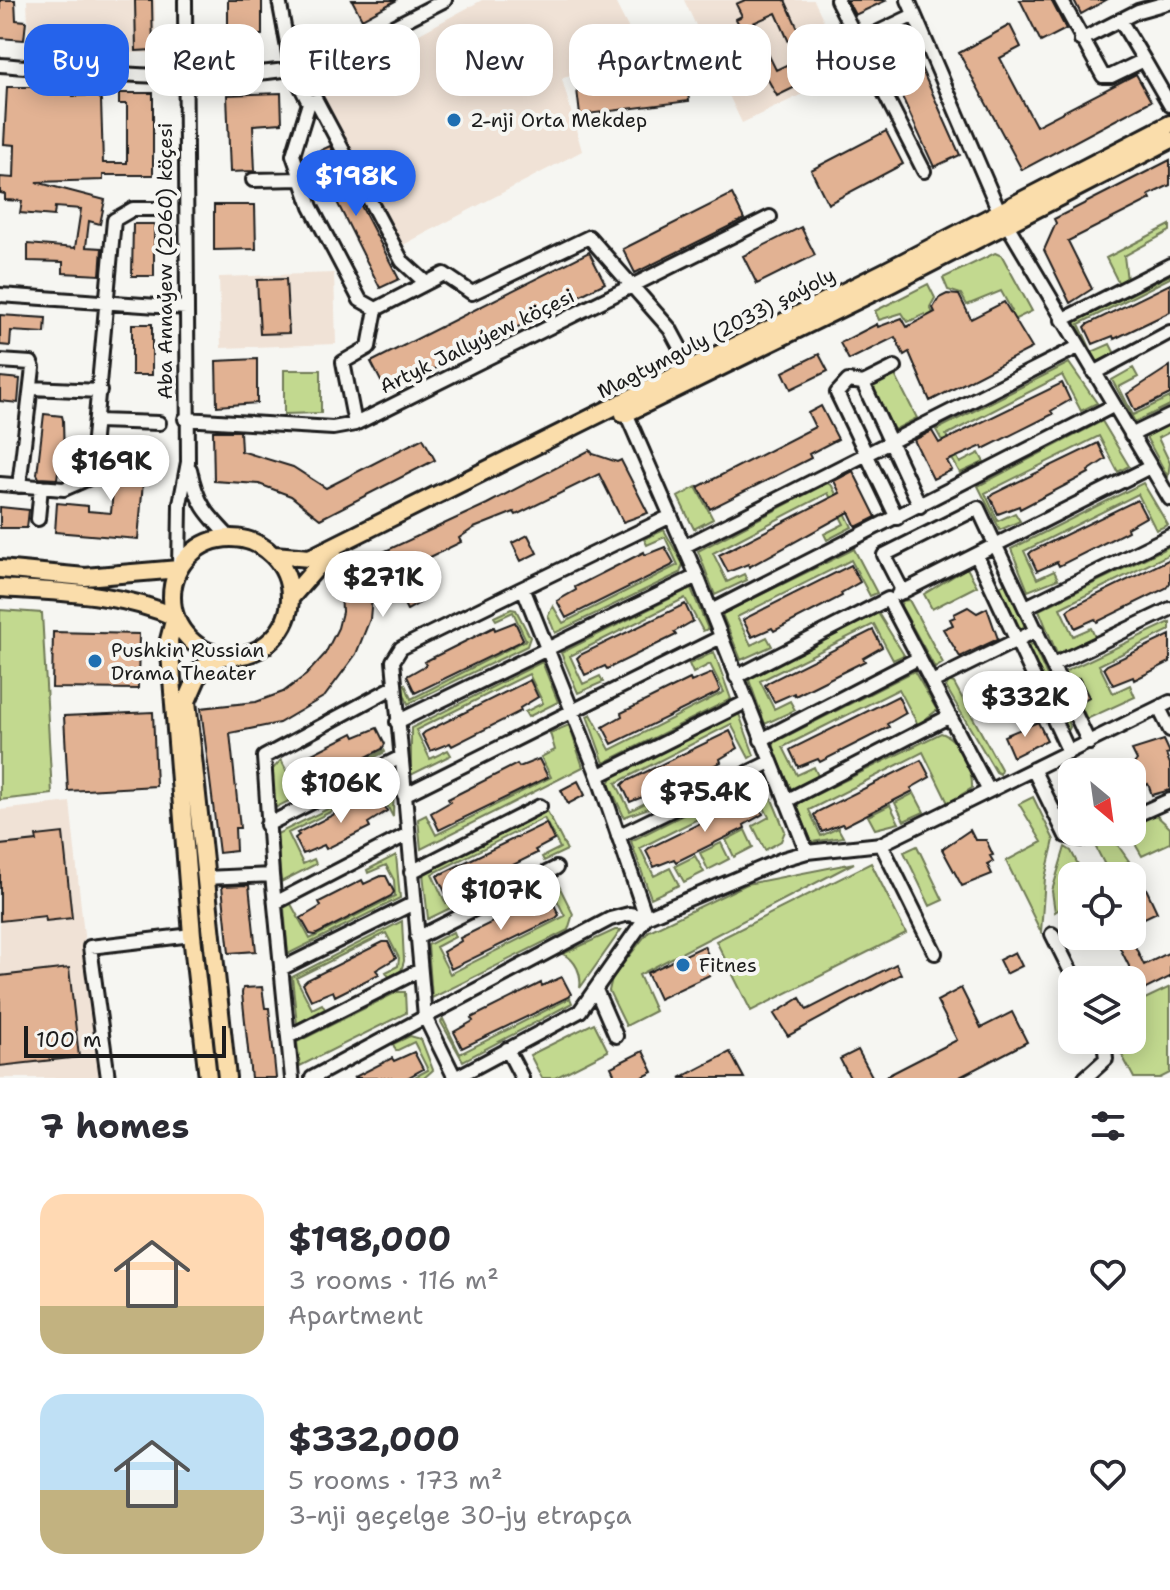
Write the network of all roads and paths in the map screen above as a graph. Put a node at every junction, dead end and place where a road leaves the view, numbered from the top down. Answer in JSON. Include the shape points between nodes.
{"nodes":[{"id":1,"x":185,"y":0,"type":"edge"},
{"id":2,"x":279,"y":0,"type":"edge"},
{"id":3,"x":445,"y":0,"type":"edge"},
{"id":4,"x":837,"y":0,"type":"edge"},
{"id":5,"x":908,"y":0,"type":"edge"},
{"id":6,"x":1061,"y":0,"type":"edge"},
{"id":7,"x":1170,"y":2,"type":"edge"},
{"id":8,"x":914,"y":15,"type":"junction"},
{"id":9,"x":1120,"y":20,"type":"junction"},
{"id":10,"x":185,"y":24,"type":"edge"},
{"id":11,"x":283,"y":24,"type":"edge"},
{"id":12,"x":399,"y":24,"type":"edge"},
{"id":13,"x":850,"y":24,"type":"edge"},
{"id":14,"x":895,"y":24,"type":"edge"},
{"id":15,"x":1081,"y":40,"type":"junction"},
{"id":16,"x":1144,"y":60,"type":"junction"},
{"id":17,"x":0,"y":65,"type":"edge"},
{"id":18,"x":145,"y":74,"type":"edge"},
{"id":19,"x":185,"y":96,"type":"edge"},
{"id":20,"x":305,"y":96,"type":"edge"},
{"id":21,"x":887,"y":96,"type":"edge"},
{"id":22,"x":309,"y":103,"type":"junction"},
{"id":23,"x":1170,"y":105,"type":"edge"},
{"id":24,"x":1170,"y":124,"type":"edge"},
{"id":25,"x":1170,"y":140,"type":"edge"},
{"id":26,"x":924,"y":171,"type":"dead end"},
{"id":27,"x":301,"y":179,"type":"junction"},
{"id":28,"x":253,"y":180,"type":"dead end"},
{"id":29,"x":159,"y":209,"type":"dead end"},
{"id":30,"x":770,"y":217,"type":"dead end"},
{"id":31,"x":1003,"y":217,"type":"junction"},
{"id":32,"x":1170,"y":265,"type":"edge"},
{"id":33,"x":426,"y":283,"type":"junction"},
{"id":34,"x":632,"y":287,"type":"junction"},
{"id":35,"x":0,"y":295,"type":"edge"},
{"id":36,"x":109,"y":303,"type":"junction"},
{"id":37,"x":186,"y":308,"type":"junction"},
{"id":38,"x":376,"y":309,"type":"junction"},
{"id":39,"x":1062,"y":320,"type":"junction"},
{"id":40,"x":1170,"y":332,"type":"edge"},
{"id":41,"x":1078,"y":347,"type":"junction"},
{"id":42,"x":0,"y":361,"type":"edge"},
{"id":43,"x":895,"y":367,"type":"dead end"},
{"id":44,"x":691,"y":368,"type":"junction"},
{"id":45,"x":1094,"y":373,"type":"junction"},
{"id":46,"x":863,"y":383,"type":"junction"},
{"id":47,"x":31,"y":388,"type":"junction"},
{"id":48,"x":100,"y":391,"type":"junction"},
{"id":49,"x":1113,"y":406,"type":"junction"},
{"id":50,"x":626,"y":413,"type":"junction"},
{"id":51,"x":1170,"y":416,"type":"edge"},
{"id":52,"x":185,"y":419,"type":"junction"},
{"id":53,"x":97,"y":421,"type":"junction"},
{"id":54,"x":159,"y":423,"type":"dead end"},
{"id":55,"x":355,"y":424,"type":"junction"},
{"id":56,"x":1131,"y":435,"type":"junction"},
{"id":57,"x":890,"y":440,"type":"junction"},
{"id":58,"x":865,"y":454,"type":"junction"},
{"id":59,"x":188,"y":462,"type":"junction"},
{"id":60,"x":1150,"y":467,"type":"junction"},
{"id":61,"x":0,"y":484,"type":"edge"},
{"id":62,"x":19,"y":486,"type":"junction"},
{"id":63,"x":41,"y":487,"type":"junction"},
{"id":64,"x":1169,"y":495,"type":"edge"},
{"id":65,"x":920,"y":506,"type":"junction"},
{"id":66,"x":671,"y":516,"type":"junction"},
{"id":67,"x":897,"y":518,"type":"junction"},
{"id":68,"x":38,"y":519,"type":"dead end"},
{"id":69,"x":1170,"y":536,"type":"edge"},
{"id":70,"x":230,"y":538,"type":"junction"},
{"id":71,"x":685,"y":546,"type":"junction"},
{"id":72,"x":998,"y":546,"type":"junction"},
{"id":73,"x":274,"y":555,"type":"junction"},
{"id":74,"x":977,"y":556,"type":"junction"},
{"id":75,"x":0,"y":569,"type":"edge"},
{"id":76,"x":179,"y":569,"type":"junction"},
{"id":77,"x":697,"y":576,"type":"junction"},
{"id":78,"x":0,"y":588,"type":"edge"},
{"id":79,"x":523,"y":588,"type":"junction"},
{"id":80,"x":903,"y":592,"type":"junction"},
{"id":81,"x":292,"y":596,"type":"junction"},
{"id":82,"x":888,"y":599,"type":"junction"},
{"id":83,"x":1026,"y":607,"type":"junction"},
{"id":84,"x":1170,"y":609,"type":"edge"},
{"id":85,"x":711,"y":611,"type":"junction"},
{"id":86,"x":175,"y":617,"type":"junction"},
{"id":87,"x":1037,"y":630,"type":"junction"},
{"id":88,"x":721,"y":637,"type":"junction"},
{"id":89,"x":1016,"y":640,"type":"junction"},
{"id":90,"x":548,"y":648,"type":"junction"},
{"id":91,"x":222,"y":656,"type":"junction"},
{"id":92,"x":919,"y":658,"type":"junction"},
{"id":93,"x":1053,"y":665,"type":"junction"},
{"id":94,"x":736,"y":677,"type":"junction"},
{"id":95,"x":932,"y":682,"type":"junction"},
{"id":96,"x":394,"y":687,"type":"junction"},
{"id":97,"x":746,"y":702,"type":"junction"},
{"id":98,"x":1164,"y":705,"type":"edge"},
{"id":99,"x":574,"y":711,"type":"junction"},
{"id":100,"x":950,"y":716,"type":"junction"},
{"id":101,"x":397,"y":722,"type":"junction"},
{"id":102,"x":1170,"y":730,"type":"edge"},
{"id":103,"x":761,"y":740,"type":"junction"},
{"id":104,"x":1089,"y":743,"type":"junction"},
{"id":105,"x":1069,"y":752,"type":"junction"},
{"id":106,"x":401,"y":757,"type":"junction"},
{"id":107,"x":770,"y":762,"type":"junction"},
{"id":108,"x":1033,"y":769,"type":"junction"},
{"id":109,"x":598,"y":776,"type":"junction"},
{"id":110,"x":989,"y":791,"type":"junction"},
{"id":111,"x":404,"y":795,"type":"junction"},
{"id":112,"x":1170,"y":800,"type":"edge"},
{"id":113,"x":786,"y":801,"type":"junction"},
{"id":114,"x":540,"y":806,"type":"dead end"},
{"id":115,"x":1146,"y":811,"type":"edge"},
{"id":116,"x":1058,"y":820,"type":"edge"},
{"id":117,"x":267,"y":825,"type":"junction"},
{"id":118,"x":408,"y":834,"type":"junction"},
{"id":119,"x":618,"y":836,"type":"junction"},
{"id":120,"x":881,"y":844,"type":"junction"},
{"id":121,"x":807,"y":852,"type":"junction"},
{"id":122,"x":556,"y":868,"type":"dead end"},
{"id":123,"x":411,"y":872,"type":"junction"},
{"id":124,"x":272,"y":875,"type":"junction"},
{"id":125,"x":205,"y":878,"type":"junction"},
{"id":126,"x":275,"y":903,"type":"junction"},
{"id":127,"x":414,"y":903,"type":"junction"},
{"id":128,"x":646,"y":917,"type":"junction"},
{"id":129,"x":1052,"y":934,"type":"dead end"},
{"id":130,"x":192,"y":935,"type":"junction"},
{"id":131,"x":417,"y":938,"type":"junction"},
{"id":132,"x":935,"y":953,"type":"dead end"},
{"id":133,"x":1068,"y":966,"type":"edge"},
{"id":134,"x":281,"y":969,"type":"junction"},
{"id":135,"x":420,"y":970,"type":"junction"},
{"id":136,"x":596,"y":990,"type":"junction"},
{"id":137,"x":425,"y":1017,"type":"junction"},
{"id":138,"x":616,"y":1036,"type":"dead end"},
{"id":139,"x":288,"y":1037,"type":"junction"},
{"id":140,"x":507,"y":1049,"type":"junction"},
{"id":141,"x":1105,"y":1054,"type":"edge"},
{"id":142,"x":108,"y":1078,"type":"edge"},
{"id":143,"x":208,"y":1078,"type":"edge"},
{"id":144,"x":227,"y":1078,"type":"edge"},
{"id":145,"x":292,"y":1078,"type":"edge"},
{"id":146,"x":312,"y":1078,"type":"edge"},
{"id":147,"x":522,"y":1078,"type":"edge"},
{"id":148,"x":1085,"y":1078,"type":"edge"}],
"edges":[{"from":1,"to":10,"type":"street","name":"Aba Annaýew (2060) köçesi"},
{"from":2,"to":11,"type":"street"},
{"from":3,"to":12,"type":"street"},
{"from":4,"to":13,"type":"street"},
{"from":5,"to":8,"type":"street"},
{"from":6,"to":15,"type":"street"},
{"from":7,"to":9,"type":"street"},
{"from":8,"to":14,"type":"street"},
{"from":8,"to":31,"type":"street"},
{"from":9,"to":15,"type":"street"},
{"from":9,"to":16,"type":"street"},
{"from":15,"to":16,"type":"street","via":[[1103,76]]},
{"from":16,"to":23,"type":"street"},
{"from":17,"to":18,"type":"street"},
{"from":19,"to":37,"type":"street","name":"Aba Annaýew (2060) köçesi"},
{"from":20,"to":22,"type":"street"},
{"from":21,"to":26,"type":"street"},
{"from":22,"to":27,"type":"street","via":[[293,155]]},
{"from":22,"to":33,"type":"street","via":[[316,100],[402,261]]},
{"from":24,"to":31,"type":"main road","name":"Magtymguly (2033) şaýoly"},
{"from":25,"to":31,"type":"main road","name":"Magtymguly (2033) şaýoly"},
{"from":27,"to":28,"type":"street"},
{"from":27,"to":38,"type":"street","via":[[360,300]]},
{"from":29,"to":36,"type":"street","via":[[133,209],[114,220]]},
{"from":30,"to":34,"type":"street","name":"Artyk Jallyýew köçesi"},
{"from":31,"to":39,"type":"street"},
{"from":31,"to":44,"type":"main road","name":"Magtymguly (2033) şaýoly"},
{"from":31,"to":50,"type":"main road","name":"Magtymguly (2033) şaýoly"},
{"from":32,"to":39,"type":"street"},
{"from":33,"to":34,"type":"street","via":[[444,274],[472,293],[589,237]]},
{"from":33,"to":38,"type":"street"},
{"from":34,"to":44,"type":"street","via":[[670,329]]},
{"from":34,"to":55,"type":"street","name":"Artyk Jallyýew köçesi"},
{"from":35,"to":36,"type":"street"},
{"from":36,"to":37,"type":"street"},
{"from":36,"to":48,"type":"street"},
{"from":37,"to":52,"type":"street","name":"Aba Annaýew (2060) köçesi"},
{"from":38,"to":55,"type":"street","via":[[369,347],[343,362]]},
{"from":39,"to":41,"type":"street"},
{"from":40,"to":45,"type":"street"},
{"from":41,"to":45,"type":"street"},
{"from":41,"to":57,"type":"street"},
{"from":42,"to":47,"type":"street","via":[[33,365]]},
{"from":43,"to":46,"type":"street"},
{"from":44,"to":73,"type":"main road","name":"Magtymguly (2033) şaýoly","via":[[310,558]]},
{"from":45,"to":49,"type":"street"},
{"from":46,"to":57,"type":"street"},
{"from":46,"to":58,"type":"street","via":[[848,381],[837,393]]},
{"from":47,"to":48,"type":"street"},
{"from":47,"to":62,"type":"street"},
{"from":48,"to":53,"type":"street"},
{"from":49,"to":56,"type":"street"},
{"from":49,"to":65,"type":"street"},
{"from":50,"to":66,"type":"street"},
{"from":50,"to":81,"type":"main road","name":"Magtymguly (2033) şaýoly","via":[[317,567]]},
{"from":51,"to":56,"type":"street"},
{"from":52,"to":55,"type":"street","name":"Artyk Jallyýew köçesi","via":[[333,428]]},
{"from":52,"to":59,"type":"street","name":"Aba Annaýew (2060) köçesi"},
{"from":53,"to":54,"type":"street"},
{"from":53,"to":63,"type":"street","via":[[87,479],[64,489]]},
{"from":56,"to":60,"type":"street"},
{"from":57,"to":58,"type":"street"},
{"from":57,"to":65,"type":"street"},
{"from":58,"to":67,"type":"street"},
{"from":58,"to":71,"type":"street"},
{"from":59,"to":70,"type":"street","via":[[195,496]]},
{"from":59,"to":76,"type":"street","name":"Aba Annaýew (2060) köçesi","via":[[180,504]]},
{"from":60,"to":64,"type":"street"},
{"from":60,"to":72,"type":"street"},
{"from":61,"to":62,"type":"street"},
{"from":62,"to":63,"type":"street"},
{"from":63,"to":68,"type":"street"},
{"from":65,"to":67,"type":"street"},
{"from":66,"to":71,"type":"street"},
{"from":66,"to":79,"type":"street"},
{"from":67,"to":85,"type":"street"},
{"from":69,"to":83,"type":"street"},
{"from":70,"to":73,"type":"main road","via":[[253,542]]},
{"from":70,"to":76,"type":"main road","via":[[199,547]]},
{"from":71,"to":77,"type":"street"},
{"from":72,"to":74,"type":"street"},
{"from":72,"to":80,"type":"street","via":[[978,508],[884,555]]},
{"from":72,"to":83,"type":"street"},
{"from":73,"to":81,"type":"main road"},
{"from":74,"to":80,"type":"street"},
{"from":74,"to":89,"type":"street"},
{"from":75,"to":76,"type":"main road","via":[[85,577]]},
{"from":76,"to":86,"type":"main road"},
{"from":77,"to":85,"type":"street"},
{"from":77,"to":90,"type":"street"},
{"from":78,"to":86,"type":"main road","via":[[152,605]]},
{"from":79,"to":90,"type":"street"},
{"from":79,"to":96,"type":"street","via":[[401,648],[393,661]]},
{"from":80,"to":82,"type":"street"},
{"from":81,"to":91,"type":"main road","via":[[283,626],[272,640],[258,651]]},
{"from":82,"to":92,"type":"street"},
{"from":82,"to":94,"type":"street"},
{"from":83,"to":87,"type":"street"},
{"from":84,"to":93,"type":"street"},
{"from":85,"to":88,"type":"street"},
{"from":86,"to":91,"type":"main road","via":[[192,642]]},
{"from":86,"to":130,"type":"main road","via":[[169,640]]},
{"from":87,"to":89,"type":"street"},
{"from":87,"to":93,"type":"street"},
{"from":88,"to":94,"type":"street"},
{"from":88,"to":99,"type":"street"},
{"from":89,"to":95,"type":"street"},
{"from":89,"to":105,"type":"street"},
{"from":90,"to":99,"type":"street"},
{"from":90,"to":101,"type":"street"},
{"from":91,"to":125,"type":"main road","via":[[201,669],[187,701]]},
{"from":92,"to":95,"type":"street"},
{"from":92,"to":103,"type":"street"},
{"from":93,"to":104,"type":"street"},
{"from":94,"to":97,"type":"street"},
{"from":95,"to":100,"type":"street"},
{"from":96,"to":101,"type":"street"},
{"from":96,"to":117,"type":"street","via":[[264,757]]},
{"from":97,"to":103,"type":"street"},
{"from":97,"to":109,"type":"street"},
{"from":98,"to":102,"type":"street"},
{"from":98,"to":104,"type":"street"},
{"from":99,"to":109,"type":"street"},
{"from":99,"to":111,"type":"street"},
{"from":100,"to":110,"type":"street"},
{"from":100,"to":113,"type":"street"},
{"from":101,"to":106,"type":"street"},
{"from":103,"to":107,"type":"street"},
{"from":104,"to":105,"type":"street"},
{"from":105,"to":108,"type":"street"},
{"from":106,"to":111,"type":"street"},
{"from":106,"to":117,"type":"street"},
{"from":107,"to":113,"type":"street"},
{"from":107,"to":119,"type":"street"},
{"from":108,"to":110,"type":"street"},
{"from":108,"to":116,"type":"street"},
{"from":109,"to":119,"type":"street"},
{"from":110,"to":120,"type":"street"},
{"from":111,"to":118,"type":"street"},
{"from":112,"to":115,"type":"street"},
{"from":113,"to":121,"type":"street"},
{"from":114,"to":123,"type":"street"},
{"from":117,"to":124,"type":"street"},
{"from":118,"to":123,"type":"street"},
{"from":118,"to":126,"type":"street"},
{"from":119,"to":128,"type":"street"},
{"from":120,"to":121,"type":"street"},
{"from":120,"to":132,"type":"street"},
{"from":121,"to":128,"type":"street"},
{"from":122,"to":131,"type":"street"},
{"from":123,"to":127,"type":"street"},
{"from":124,"to":125,"type":"street"},
{"from":124,"to":126,"type":"street"},
{"from":125,"to":144,"type":"main road"},
{"from":126,"to":134,"type":"street"},
{"from":127,"to":131,"type":"street"},
{"from":127,"to":134,"type":"street"},
{"from":128,"to":136,"type":"street"},
{"from":128,"to":137,"type":"street","via":[[610,919]]},
{"from":129,"to":133,"type":"street"},
{"from":130,"to":142,"type":"street","via":[[90,947]]},
{"from":130,"to":143,"type":"main road"},
{"from":131,"to":135,"type":"street"},
{"from":134,"to":139,"type":"street"},
{"from":135,"to":137,"type":"street"},
{"from":135,"to":139,"type":"street"},
{"from":136,"to":138,"type":"street"},
{"from":136,"to":140,"type":"street","via":[[580,1011]]},
{"from":137,"to":140,"type":"street","via":[[455,1078]]},
{"from":137,"to":146,"type":"street"},
{"from":139,"to":145,"type":"street"},
{"from":140,"to":147,"type":"street"},
{"from":141,"to":148,"type":"street"}]}
